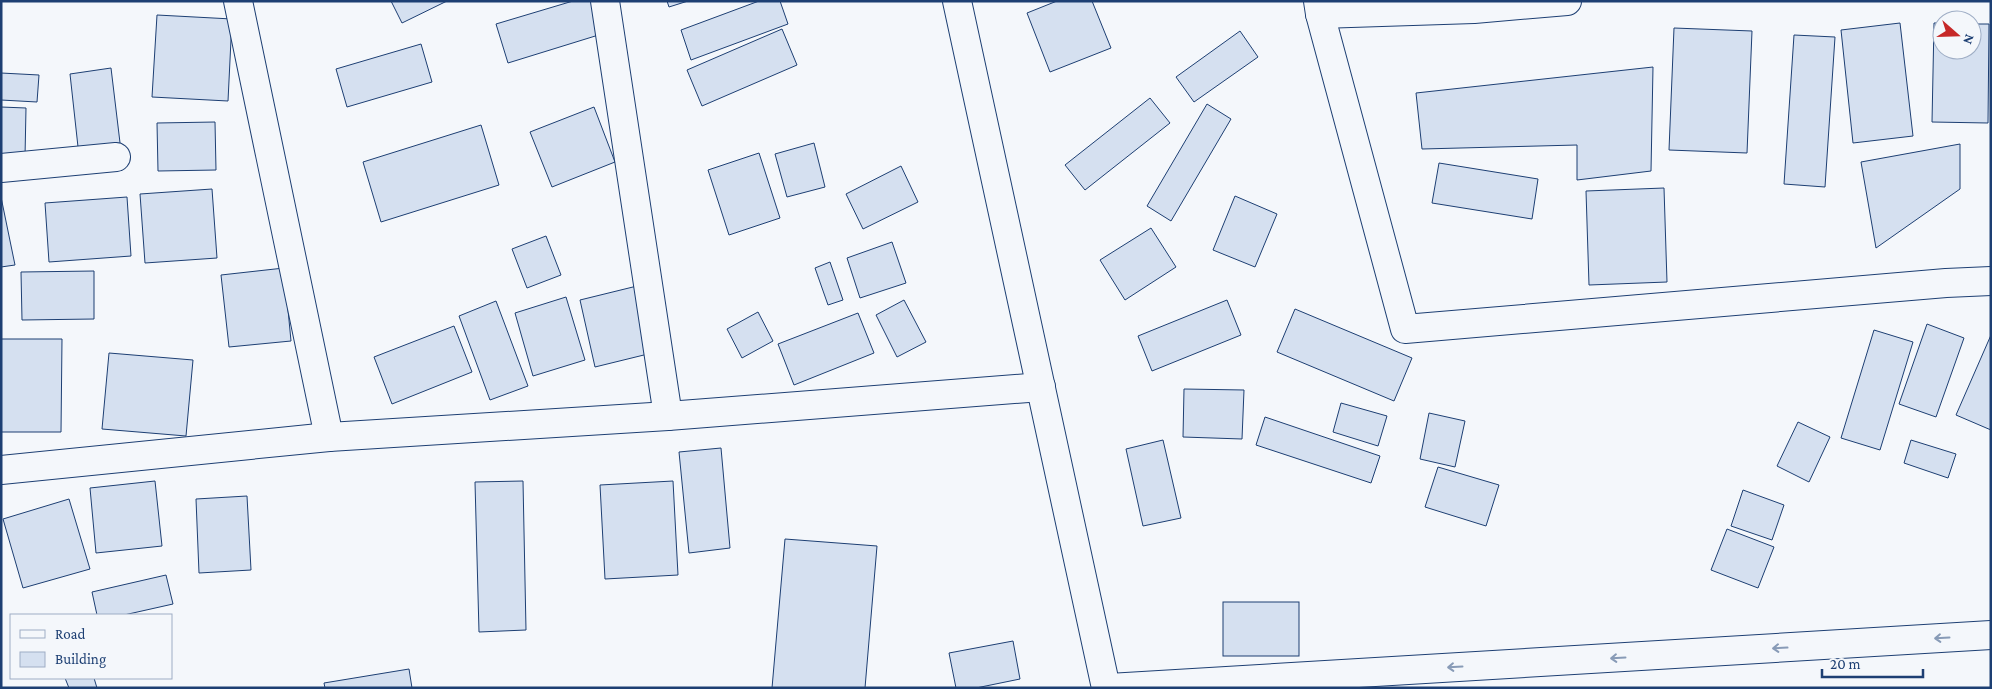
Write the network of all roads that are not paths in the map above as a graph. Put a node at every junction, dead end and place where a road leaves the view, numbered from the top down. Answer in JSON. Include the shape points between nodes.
{"nodes":[{"id":1,"x":238,"y":1,"type":"edge"},
{"id":2,"x":605,"y":1,"type":"edge"},
{"id":3,"x":957,"y":1,"type":"edge"},
{"id":4,"x":1567,"y":1,"type":"edge"},
{"id":5,"x":1319,"y":8,"type":"edge"},
{"id":6,"x":116,"y":157,"type":"dead end"},
{"id":7,"x":1,"y":168,"type":"edge"},
{"id":8,"x":1991,"y":281,"type":"edge"},
{"id":9,"x":1041,"y":387,"type":"junction"},
{"id":10,"x":668,"y":416,"type":"junction"},
{"id":11,"x":329,"y":437,"type":"junction"},
{"id":12,"x":1,"y":470,"type":"edge"},
{"id":13,"x":1991,"y":636,"type":"edge"},
{"id":14,"x":1108,"y":688,"type":"edge"}],
"edges":[{"from":1,"to":11,"type":"street"},
{"from":2,"to":10,"type":"street"},
{"from":3,"to":9,"type":"street"},
{"from":4,"to":5,"type":"street","via":[[1474,9]]},
{"from":5,"to":8,"type":"street","via":[[1405,329]]},
{"from":6,"to":7,"type":"street"},
{"from":9,"to":10,"type":"street"},
{"from":9,"to":14,"type":"street"},
{"from":10,"to":11,"type":"street"},
{"from":11,"to":12,"type":"street"},
{"from":13,"to":14,"type":"street","one_way":true}]}
